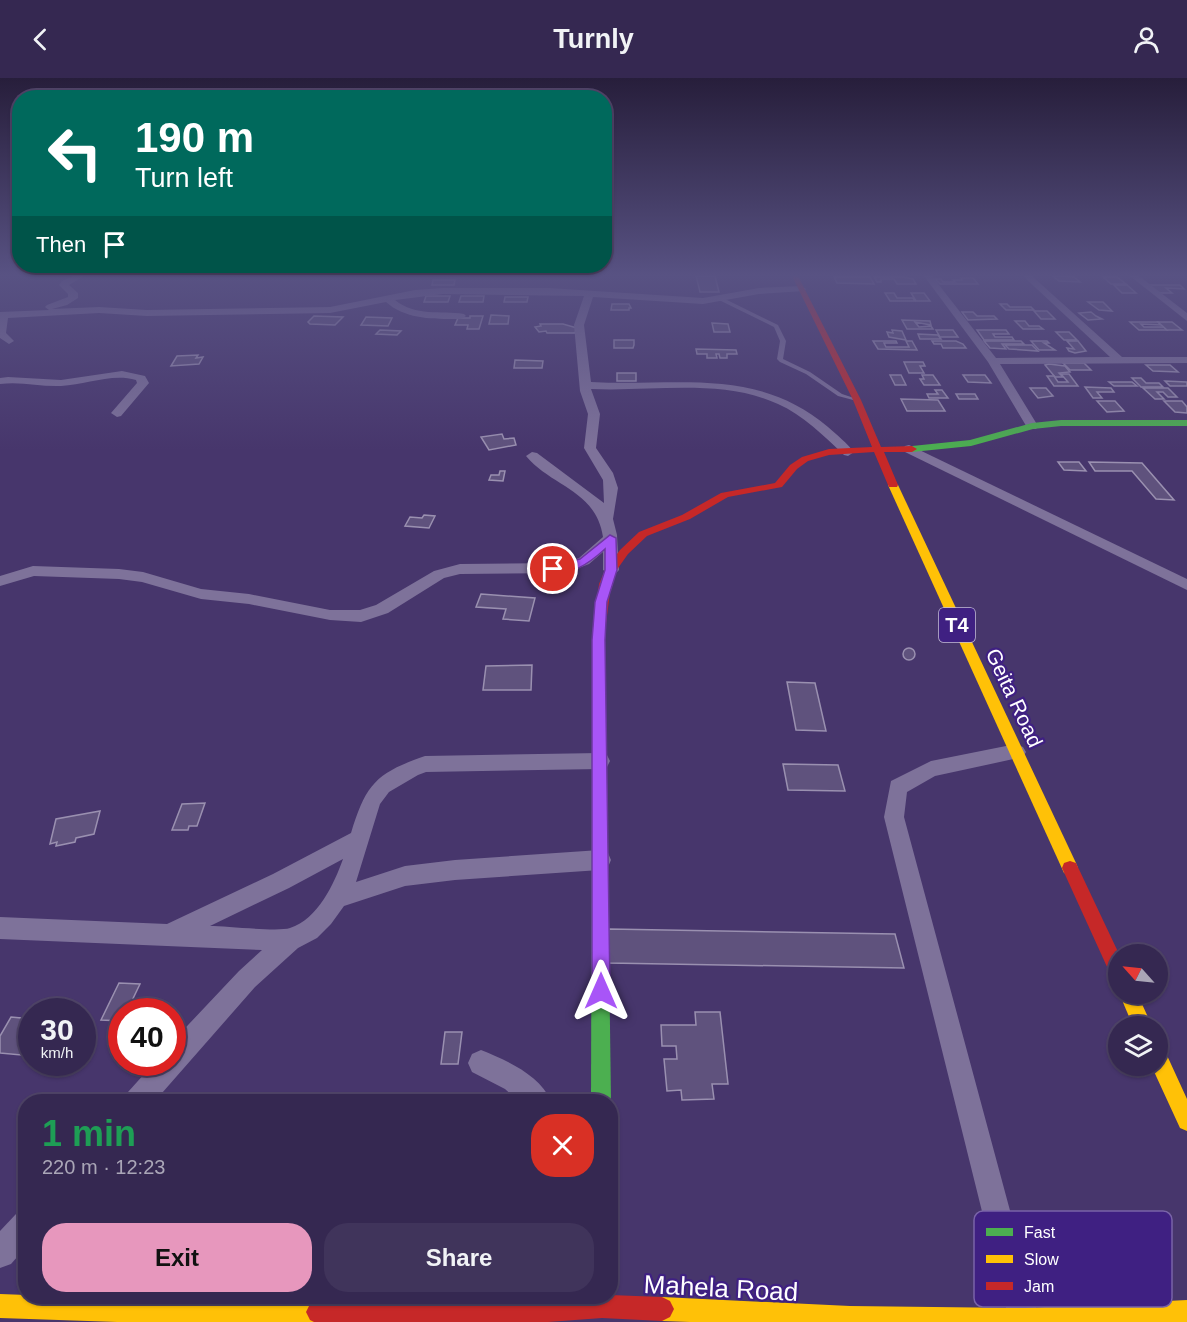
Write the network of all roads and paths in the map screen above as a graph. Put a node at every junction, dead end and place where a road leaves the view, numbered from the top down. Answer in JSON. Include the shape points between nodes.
{"nodes":[{"id":1,"x":1,"y":334,"type":"edge"},
{"id":2,"x":580,"y":334,"type":"edge"},
{"id":3,"x":780,"y":334,"type":"edge"},
{"id":4,"x":824,"y":334,"type":"edge"},
{"id":5,"x":972,"y":334,"type":"edge"},
{"id":6,"x":1091,"y":334,"type":"edge"},
{"id":7,"x":9,"y":341,"type":"dead end"},
{"id":8,"x":1118,"y":359,"type":"junction"},
{"id":9,"x":1187,"y":360,"type":"edge"},
{"id":10,"x":993,"y":361,"type":"junction"},
{"id":11,"x":0,"y":381,"type":"edge"},
{"id":12,"x":585,"y":385,"type":"junction"},
{"id":13,"x":857,"y":400,"type":"junction"},
{"id":14,"x":117,"y":413,"type":"dead end"},
{"id":15,"x":1187,"y":423,"type":"edge"},
{"id":16,"x":1032,"y":426,"type":"junction"},
{"id":17,"x":909,"y":449,"type":"junction"},
{"id":18,"x":877,"y":450,"type":"junction"},
{"id":19,"x":848,"y":452,"type":"junction"},
{"id":20,"x":532,"y":456,"type":"dead end"},
{"id":21,"x":607,"y":518,"type":"junction"},
{"id":22,"x":610,"y":538,"type":"junction"},
{"id":23,"x":611,"y":570,"type":"junction"},
{"id":24,"x":1160,"y":572,"type":"junction"},
{"id":25,"x":1187,"y":572,"type":"edge"},
{"id":26,"x":0,"y":580,"type":"edge"},
{"id":27,"x":1187,"y":585,"type":"edge"},
{"id":28,"x":1016,"y":752,"type":"junction"},
{"id":29,"x":600,"y":761,"type":"junction"},
{"id":30,"x":358,"y":840,"type":"junction"},
{"id":31,"x":600,"y":860,"type":"junction"},
{"id":32,"x":337,"y":898,"type":"junction"},
{"id":33,"x":0,"y":928,"type":"edge"},
{"id":34,"x":168,"y":935,"type":"junction"},
{"id":35,"x":290,"y":940,"type":"junction"},
{"id":36,"x":1108,"y":950,"type":"edge"},
{"id":37,"x":186,"y":1047,"type":"edge"},
{"id":38,"x":481,"y":1063,"type":"dead end"},
{"id":39,"x":159,"y":1076,"type":"edge"},
{"id":40,"x":1166,"y":1076,"type":"edge"},
{"id":41,"x":143,"y":1094,"type":"edge"},
{"id":42,"x":530,"y":1094,"type":"edge"},
{"id":43,"x":601,"y":1094,"type":"edge"},
{"id":44,"x":1187,"y":1121,"type":"edge"},
{"id":45,"x":997,"y":1211,"type":"edge"},
{"id":46,"x":18,"y":1233,"type":"edge"},
{"id":47,"x":0,"y":1253,"type":"edge"},
{"id":48,"x":618,"y":1302,"type":"edge"},
{"id":49,"x":584,"y":1304,"type":"edge"},
{"id":50,"x":0,"y":1306,"type":"edge"},
{"id":51,"x":1022,"y":1307,"type":"edge"},
{"id":52,"x":1187,"y":1312,"type":"edge"},
{"id":53,"x":132,"y":1316,"type":"edge"},
{"id":54,"x":501,"y":1318,"type":"edge"},
{"id":55,"x":850,"y":1320,"type":"edge"},
{"id":56,"x":1025,"y":1320,"type":"junction"}],
"edges":[{"from":1,"to":7,"type":"street"},
{"from":2,"to":12,"type":"street"},
{"from":3,"to":13,"type":"lane","via":[[782,362],[801,369],[843,397]]},
{"from":4,"to":13,"type":"main road","name":"Geita Road","number":"T4"},
{"from":5,"to":10,"type":"street"},
{"from":6,"to":8,"type":"street"},
{"from":8,"to":9,"type":"street"},
{"from":8,"to":10,"type":"street"},
{"from":10,"to":16,"type":"street"},
{"from":11,"to":14,"type":"street","via":[[141,378],[143,383]]},
{"from":12,"to":19,"type":"street","via":[[695,387],[762,394],[803,412]]},
{"from":12,"to":21,"type":"street","via":[[594,414],[590,448],[611,482],[613,498]]},
{"from":13,"to":18,"type":"main road","name":"Geita Road","number":"T4"},
{"from":15,"to":16,"type":"main road","via":[[1079,422]]},
{"from":16,"to":17,"type":"main road","via":[[971,443]]},
{"from":17,"to":18,"type":"main road"},
{"from":17,"to":24,"type":"street"},
{"from":18,"to":19,"type":"main road"},
{"from":18,"to":28,"type":"main road","name":"Geita Road","number":"T4"},
{"from":19,"to":23,"type":"main road","via":[[806,458],[791,468],[778,485],[725,495],[686,517],[642,534]]},
{"from":20,"to":21,"type":"street","via":[[597,503]]},
{"from":21,"to":22,"type":"street"},
{"from":22,"to":23,"type":"street"},
{"from":22,"to":26,"type":"street","via":[[584,561],[566,568],[460,569],[439,574],[382,609],[361,616],[330,615],[201,594],[118,574],[33,571]]},
{"from":23,"to":29,"type":"main road","via":[[601,602],[598,640]]},
{"from":24,"to":25,"type":"street"},
{"from":24,"to":27,"type":"street"},
{"from":28,"to":36,"type":"main road","name":"Geita Road","number":"T4"},
{"from":28,"to":45,"type":"street","via":[[931,770],[898,787],[894,817]]},
{"from":29,"to":30,"type":"street","via":[[425,764],[375,793]]},
{"from":29,"to":31,"type":"main road"},
{"from":30,"to":32,"type":"street"},
{"from":30,"to":34,"type":"street"},
{"from":31,"to":32,"type":"street","via":[[405,876]]},
{"from":31,"to":43,"type":"main road"},
{"from":32,"to":35,"type":"street","via":[[321,921]]},
{"from":33,"to":34,"type":"street"},
{"from":34,"to":35,"type":"street"},
{"from":35,"to":37,"type":"street","via":[[247,979]]},
{"from":38,"to":42,"type":"street","via":[[514,1080]]},
{"from":39,"to":41,"type":"street"},
{"from":40,"to":44,"type":"main road"},
{"from":46,"to":47,"type":"street"},
{"from":48,"to":55,"type":"main road","name":"Mahela Road"},
{"from":49,"to":54,"type":"main road","name":"Mahela Road"},
{"from":50,"to":53,"type":"main road","name":"Mahela Road"},
{"from":51,"to":56,"type":"street"},
{"from":52,"to":56,"type":"main road","name":"Mahela Road"},
{"from":53,"to":54,"type":"main road","name":"Mahela Road"},
{"from":55,"to":56,"type":"main road","name":"Mahela Road"}]}
